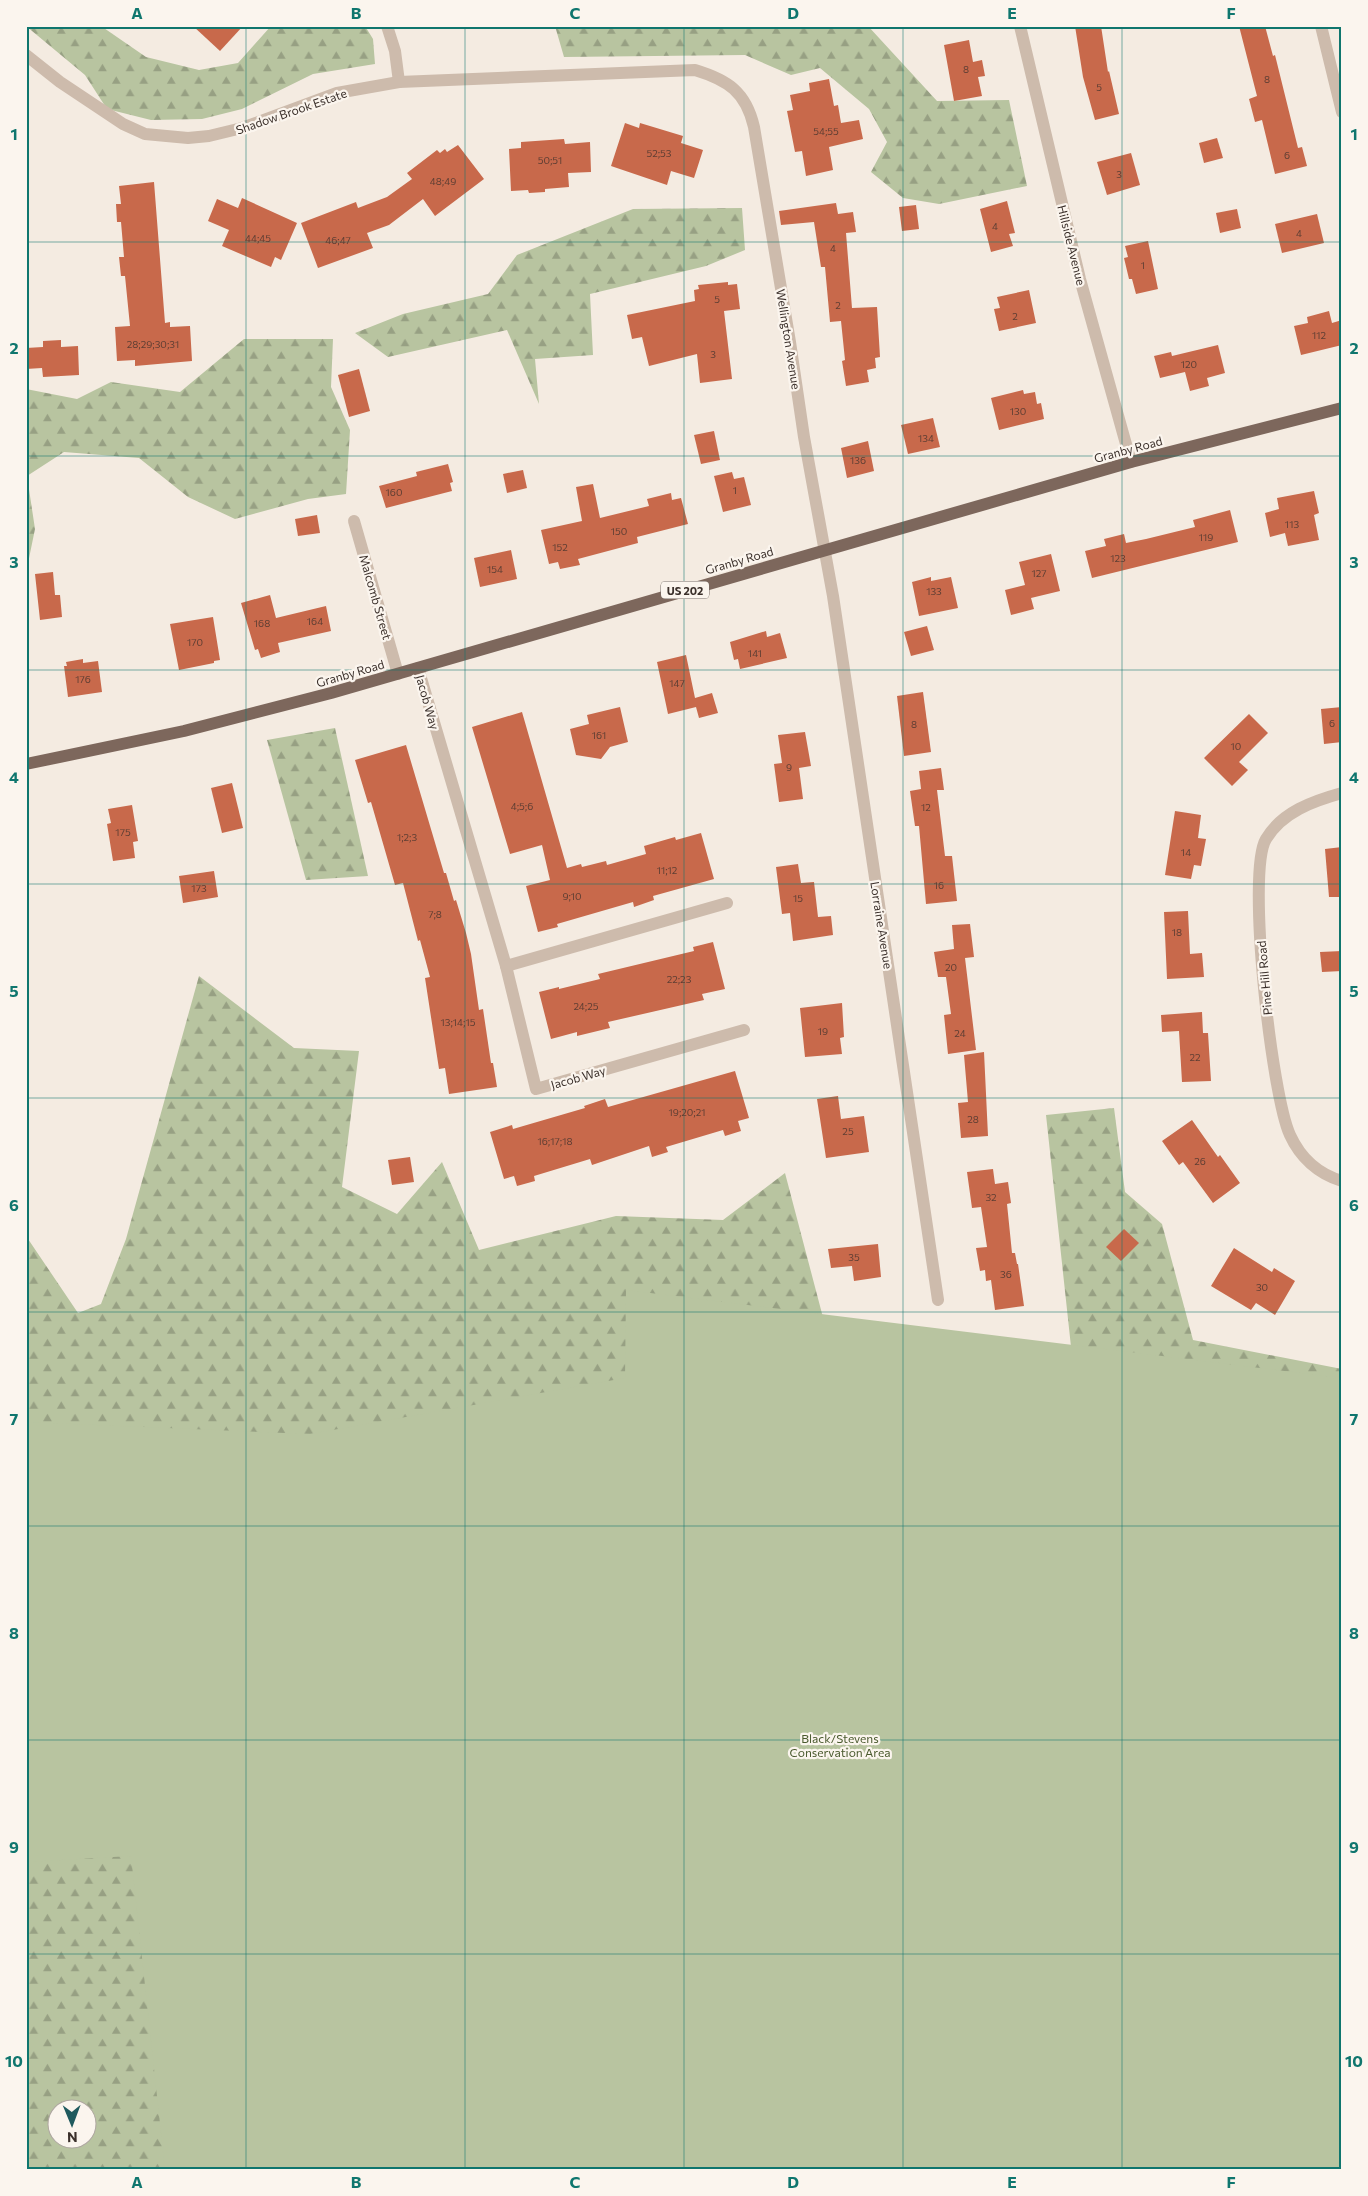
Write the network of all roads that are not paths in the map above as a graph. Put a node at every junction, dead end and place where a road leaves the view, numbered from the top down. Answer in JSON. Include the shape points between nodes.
{"nodes":[{"id":1,"x":387,"y":26,"type":"edge"},
{"id":2,"x":1020,"y":26,"type":"edge"},
{"id":3,"x":1321,"y":26,"type":"edge"},
{"id":4,"x":26,"y":55,"type":"edge"},
{"id":5,"x":399,"y":82,"type":"junction"},
{"id":6,"x":1342,"y":112,"type":"edge"},
{"id":7,"x":754,"y":127,"type":"joint"},
{"id":8,"x":1342,"y":408,"type":"edge"},
{"id":9,"x":1131,"y":462,"type":"junction"},
{"id":10,"x":354,"y":521,"type":"dead end"},
{"id":11,"x":824,"y":551,"type":"junction"},
{"id":12,"x":418,"y":668,"type":"junction"},
{"id":13,"x":398,"y":674,"type":"junction"},
{"id":14,"x":26,"y":764,"type":"edge"},
{"id":15,"x":1342,"y":793,"type":"edge"},
{"id":16,"x":727,"y":903,"type":"dead end"},
{"id":17,"x":506,"y":966,"type":"junction"},
{"id":18,"x":744,"y":1030,"type":"dead end"},
{"id":19,"x":1342,"y":1181,"type":"edge"},
{"id":20,"x":938,"y":1300,"type":"dead end"}],
"edges":[{"from":1,"to":5,"type":"street"},
{"from":2,"to":9,"type":"street","name":"Hillside Avenue","via":[[1080,279]]},
{"from":3,"to":6,"type":"street"},
{"from":4,"to":5,"type":"street","name":"Shadow Brook Estate","via":[[123,124],[145,134],[188,138],[242,128],[337,93]]},
{"from":5,"to":7,"type":"street","name":"Shadow Brook Estate","via":[[695,70],[716,76],[735,89],[747,102]]},
{"from":7,"to":11,"type":"street","name":"Wellington Avenue"},
{"from":8,"to":9,"type":"main road","name":"Granby Road","number":"US 202"},
{"from":9,"to":11,"type":"main road","name":"Granby Road","number":"US 202"},
{"from":10,"to":13,"type":"street","name":"Malcomb Street"},
{"from":11,"to":12,"type":"main road","name":"Granby Road","number":"US 202"},
{"from":11,"to":20,"type":"street","name":"Lorraine Avenue"},
{"from":12,"to":13,"type":"main road","name":"Granby Road","number":"US 202"},
{"from":12,"to":17,"type":"street","name":"Jacob Way"},
{"from":13,"to":14,"type":"main road","name":"Granby Road","number":"US 202","via":[[184,731]]},
{"from":15,"to":19,"type":"street","name":"Pine Hill Road","via":[[1307,804],[1272,830],[1259,857],[1258,876],[1265,991],[1274,1072],[1284,1121],[1306,1160],[1316,1169]]},
{"from":16,"to":17,"type":"street"},
{"from":17,"to":18,"type":"street","name":"Jacob Way","via":[[536,1090]]}]}
